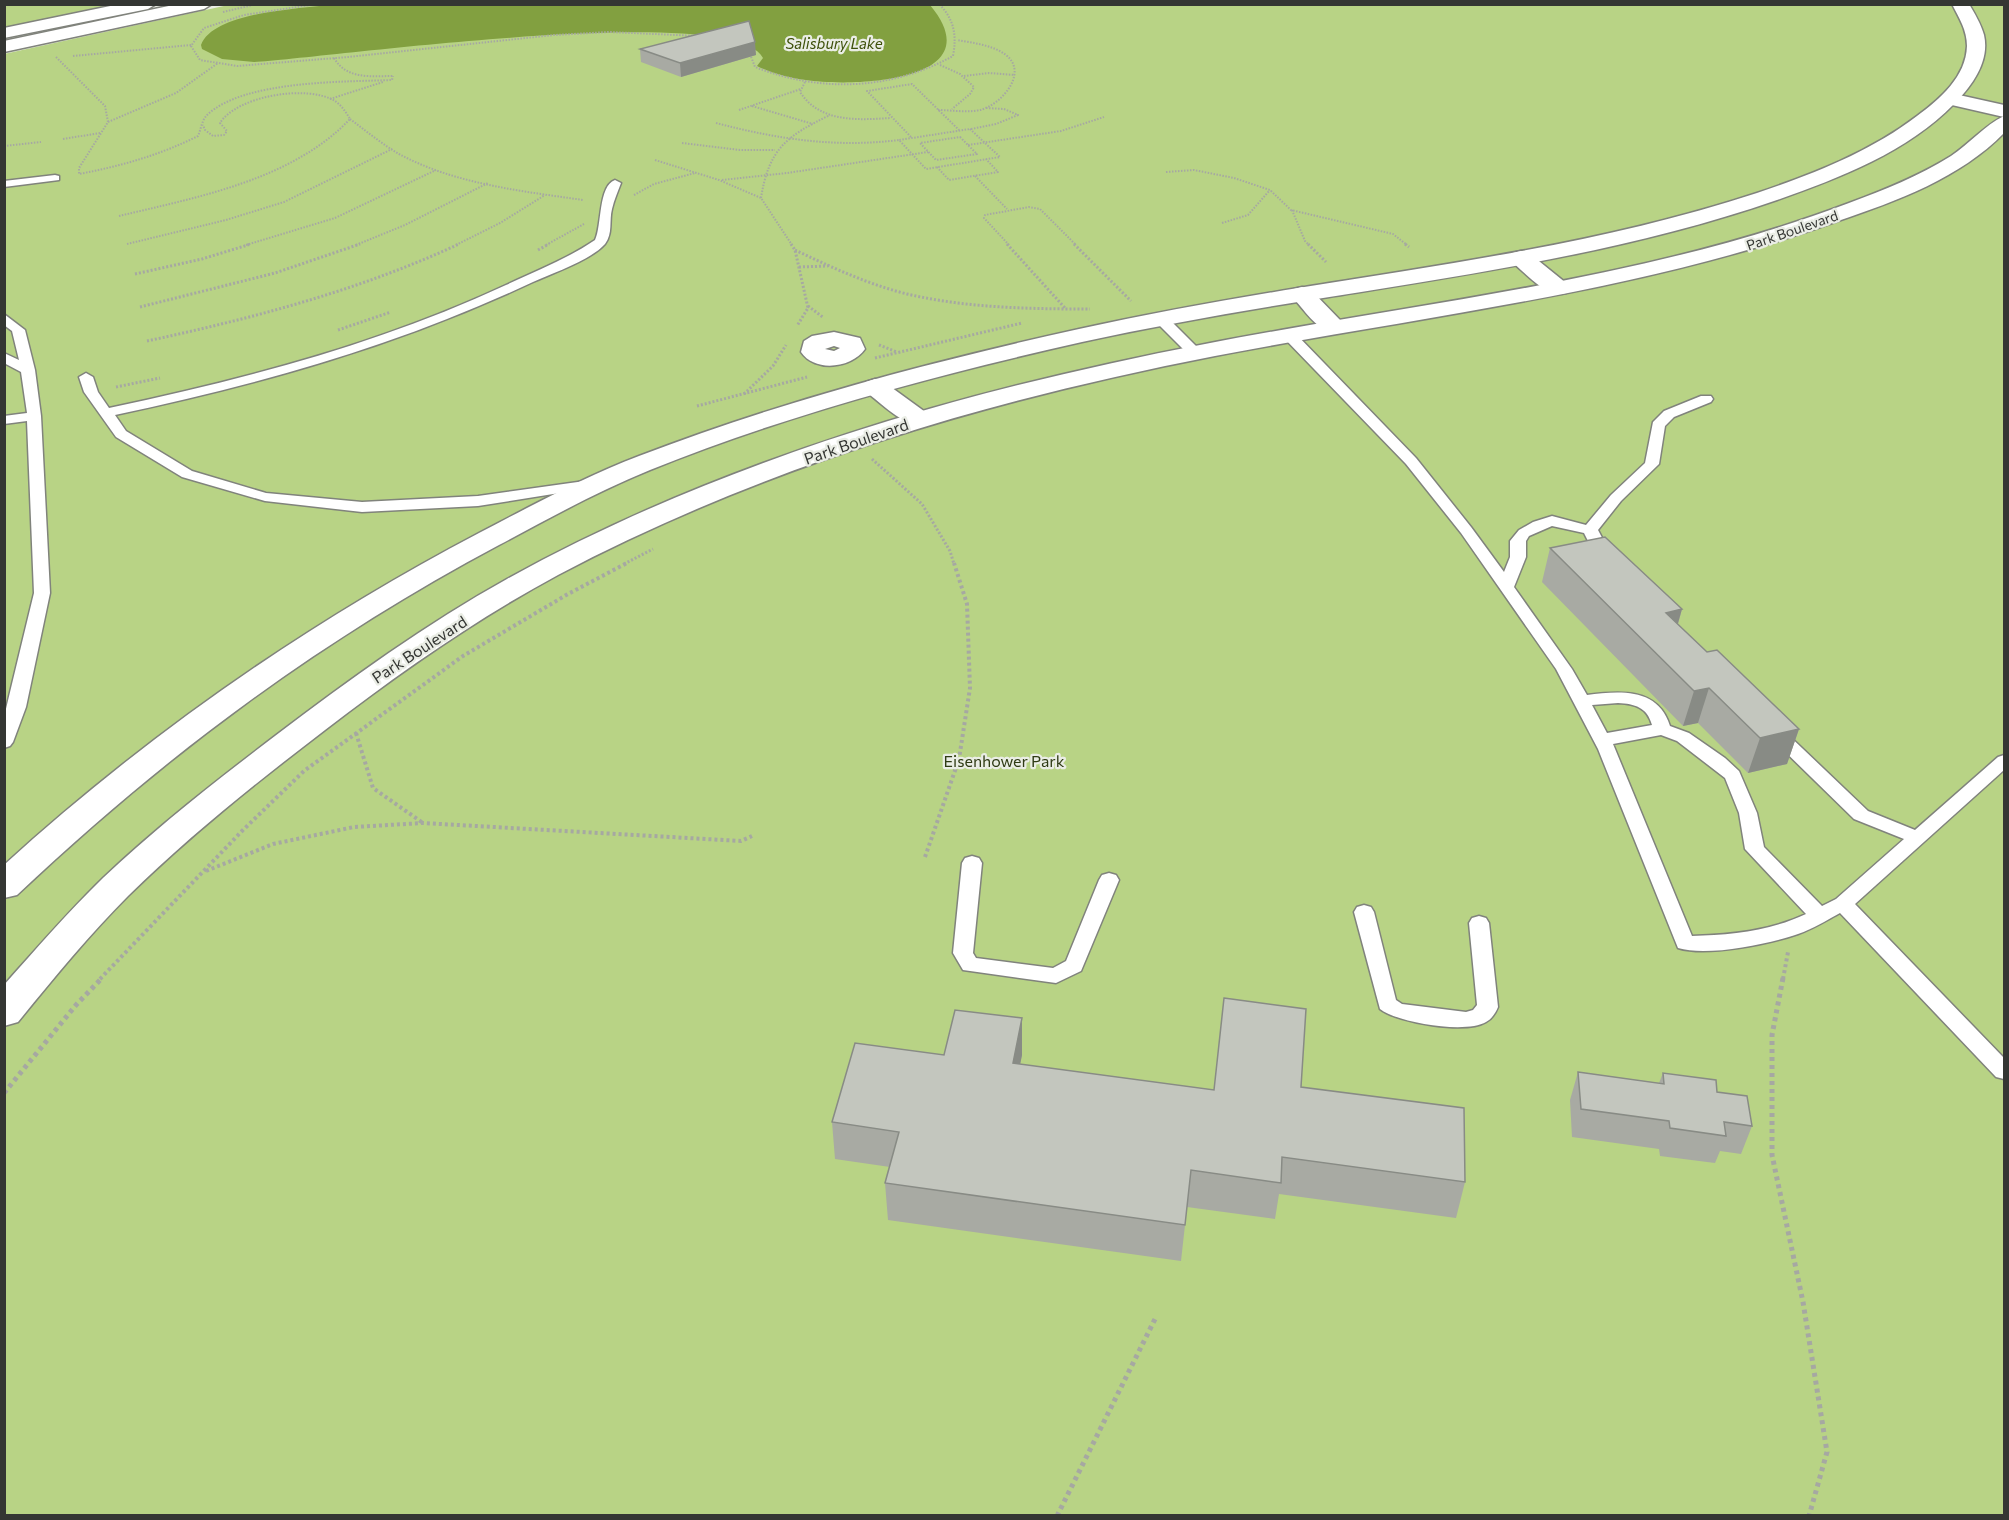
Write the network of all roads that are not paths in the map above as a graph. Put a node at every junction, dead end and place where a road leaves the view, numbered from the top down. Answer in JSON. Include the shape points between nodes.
{"nodes":[{"id":1,"x":148,"y":4,"type":"edge"},
{"id":2,"x":204,"y":4,"type":"edge"},
{"id":3,"x":1960,"y":4,"type":"edge"},
{"id":4,"x":4,"y":33,"type":"edge"},
{"id":5,"x":4,"y":47,"type":"edge"},
{"id":6,"x":1950,"y":99,"type":"junction"},
{"id":7,"x":2004,"y":111,"type":"edge"},
{"id":8,"x":2004,"y":122,"type":"edge"},
{"id":9,"x":55,"y":178,"type":"dead end"},
{"id":10,"x":615,"y":183,"type":"dead end"},
{"id":11,"x":4,"y":184,"type":"edge"},
{"id":12,"x":1521,"y":258,"type":"junction"},
{"id":13,"x":1558,"y":288,"type":"junction"},
{"id":14,"x":1302,"y":294,"type":"junction"},
{"id":15,"x":4,"y":318,"type":"edge"},
{"id":16,"x":1161,"y":319,"type":"junction"},
{"id":17,"x":1334,"y":327,"type":"junction"},
{"id":18,"x":1289,"y":335,"type":"junction"},
{"id":19,"x":1194,"y":352,"type":"junction"},
{"id":20,"x":4,"y":357,"type":"edge"},
{"id":21,"x":28,"y":370,"type":"junction"},
{"id":22,"x":86,"y":376,"type":"dead end"},
{"id":23,"x":875,"y":387,"type":"junction"},
{"id":24,"x":1706,"y":399,"type":"dead end"},
{"id":25,"x":104,"y":413,"type":"junction"},
{"id":26,"x":34,"y":416,"type":"junction"},
{"id":27,"x":919,"y":419,"type":"junction"},
{"id":28,"x":4,"y":420,"type":"edge"},
{"id":29,"x":603,"y":482,"type":"junction"},
{"id":30,"x":1590,"y":530,"type":"junction"},
{"id":31,"x":1611,"y":572,"type":"edge"},
{"id":32,"x":1506,"y":587,"type":"junction"},
{"id":33,"x":1581,"y":701,"type":"junction"},
{"id":34,"x":1764,"y":721,"type":"edge"},
{"id":35,"x":1662,"y":729,"type":"junction"},
{"id":36,"x":1602,"y":740,"type":"junction"},
{"id":37,"x":4,"y":742,"type":"edge"},
{"id":38,"x":2004,"y":761,"type":"edge"},
{"id":39,"x":1918,"y":838,"type":"junction"},
{"id":40,"x":972,"y":863,"type":"dead end"},
{"id":41,"x":1109,"y":880,"type":"dead end"},
{"id":42,"x":4,"y":886,"type":"edge"},
{"id":43,"x":1843,"y":904,"type":"junction"},
{"id":44,"x":1364,"y":912,"type":"dead end"},
{"id":45,"x":1819,"y":915,"type":"junction"},
{"id":46,"x":1479,"y":923,"type":"dead end"},
{"id":47,"x":4,"y":1012,"type":"edge"},
{"id":48,"x":2004,"y":1071,"type":"edge"}],
"edges":[{"from":1,"to":4,"type":"main road"},
{"from":2,"to":5,"type":"main road"},
{"from":3,"to":6,"type":"main road","via":[[1975,29],[1977,51],[1968,75]]},
{"from":6,"to":7,"type":"main road"},
{"from":6,"to":12,"type":"main road","via":[[1920,124],[1865,158],[1741,207],[1669,227]]},
{"from":8,"to":13,"type":"main road","name":"Park Boulevard","via":[[1988,141],[1945,168],[1837,215],[1760,242]]},
{"from":9,"to":11,"type":"lane"},
{"from":10,"to":25,"type":"lane","via":[[606,209],[604,234],[592,248],[492,298],[315,364],[218,390]]},
{"from":12,"to":13,"type":"main road"},
{"from":12,"to":14,"type":"main road"},
{"from":13,"to":17,"type":"main road","name":"Park Boulevard"},
{"from":14,"to":16,"type":"main road"},
{"from":14,"to":17,"type":"main road"},
{"from":15,"to":21,"type":"lane","via":[[18,330]]},
{"from":16,"to":19,"type":"lane"},
{"from":16,"to":23,"type":"main road","via":[[967,361]]},
{"from":17,"to":18,"type":"main road","name":"Park Boulevard"},
{"from":18,"to":19,"type":"main road","name":"Park Boulevard"},
{"from":18,"to":32,"type":"lane","via":[[1411,460]]},
{"from":19,"to":27,"type":"main road","name":"Park Boulevard"},
{"from":20,"to":21,"type":"lane"},
{"from":21,"to":26,"type":"lane"},
{"from":22,"to":25,"type":"lane"},
{"from":23,"to":27,"type":"main road","name":"Park Boulevard"},
{"from":23,"to":29,"type":"main road","via":[[644,463]]},
{"from":24,"to":30,"type":"lane","via":[[1669,414],[1658,425],[1652,464]]},
{"from":25,"to":29,"type":"lane","via":[[121,434],[187,474],[265,497],[362,507],[478,501]]},
{"from":26,"to":28,"type":"lane"},
{"from":26,"to":37,"type":"lane","via":[[42,593],[17,707]]},
{"from":27,"to":47,"type":"main road","name":"Park Boulevard","via":[[855,452],[664,513],[521,583],[391,665],[233,783],[116,888]]},
{"from":29,"to":42,"type":"main road","via":[[446,560],[303,646],[144,761]]},
{"from":30,"to":31,"type":"lane","via":[[1603,564]]},
{"from":30,"to":32,"type":"lane","via":[[1552,521],[1524,533],[1518,541],[1518,557]]},
{"from":32,"to":33,"type":"lane","via":[[1564,669]]},
{"from":33,"to":35,"type":"lane","via":[[1635,697],[1650,707]]},
{"from":33,"to":36,"type":"lane"},
{"from":34,"to":39,"type":"lane","via":[[1861,815]]},
{"from":35,"to":36,"type":"lane"},
{"from":35,"to":45,"type":"lane","via":[[1692,742],[1733,776],[1748,813],[1755,849]]},
{"from":36,"to":45,"type":"lane","via":[[1685,943],[1727,942],[1793,928]]},
{"from":38,"to":39,"type":"lane"},
{"from":39,"to":43,"type":"lane"},
{"from":40,"to":41,"type":"lane","via":[[963,953],[970,965],[1056,976],[1074,966]]},
{"from":43,"to":45,"type":"lane"},
{"from":43,"to":48,"type":"lane"},
{"from":44,"to":46,"type":"lane","via":[[1387,1004],[1397,1011],[1466,1020],[1480,1016],[1488,1007]]}]}
